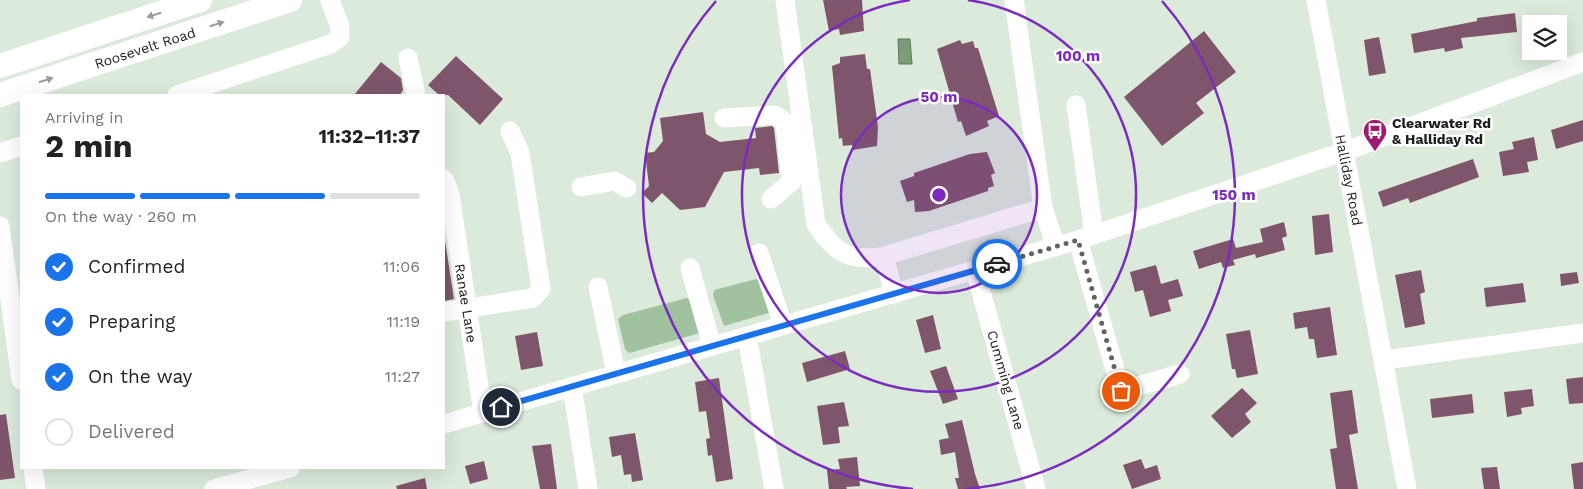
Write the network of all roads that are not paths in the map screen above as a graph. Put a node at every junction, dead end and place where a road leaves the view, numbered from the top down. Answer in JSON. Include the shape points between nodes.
{"nodes":[{"id":1,"x":200,"y":0,"type":"edge"},
{"id":2,"x":290,"y":0,"type":"edge"},
{"id":3,"x":330,"y":0,"type":"edge"},
{"id":4,"x":785,"y":0,"type":"edge"},
{"id":5,"x":1014,"y":0,"type":"edge"},
{"id":6,"x":1316,"y":0,"type":"edge"},
{"id":7,"x":408,"y":58,"type":"dead end"},
{"id":8,"x":1583,"y":62,"type":"edge"},
{"id":9,"x":0,"y":66,"type":"edge"},
{"id":10,"x":214,"y":89,"type":"edge"},
{"id":11,"x":183,"y":94,"type":"edge"},
{"id":12,"x":416,"y":94,"type":"edge"},
{"id":13,"x":0,"y":95,"type":"edge"},
{"id":14,"x":1076,"y":105,"type":"dead end"},
{"id":15,"x":724,"y":118,"type":"dead end"},
{"id":16,"x":510,"y":131,"type":"dead end"},
{"id":17,"x":20,"y":146,"type":"edge"},
{"id":18,"x":1343,"y":152,"type":"junction"},
{"id":19,"x":0,"y":153,"type":"edge"},
{"id":20,"x":447,"y":186,"type":"edge"},
{"id":21,"x":581,"y":187,"type":"dead end"},
{"id":22,"x":627,"y":188,"type":"dead end"},
{"id":23,"x":771,"y":199,"type":"dead end"},
{"id":24,"x":1044,"y":208,"type":"junction"},
{"id":25,"x":0,"y":226,"type":"edge"},
{"id":26,"x":1086,"y":237,"type":"junction"},
{"id":27,"x":1056,"y":246,"type":"junction"},
{"id":28,"x":759,"y":253,"type":"dead end"},
{"id":29,"x":884,"y":256,"type":"junction"},
{"id":30,"x":690,"y":268,"type":"dead end"},
{"id":31,"x":975,"y":270,"type":"junction"},
{"id":32,"x":598,"y":287,"type":"dead end"},
{"id":33,"x":894,"y":294,"type":"junction"},
{"id":34,"x":467,"y":309,"type":"junction"},
{"id":35,"x":445,"y":312,"type":"edge"},
{"id":36,"x":783,"y":325,"type":"junction"},
{"id":37,"x":1583,"y":334,"type":"edge"},
{"id":38,"x":747,"y":336,"type":"junction"},
{"id":39,"x":712,"y":346,"type":"junction"},
{"id":40,"x":1384,"y":360,"type":"junction"},
{"id":41,"x":20,"y":373,"type":"edge"},
{"id":42,"x":616,"y":373,"type":"junction"},
{"id":43,"x":1180,"y":374,"type":"dead end"},
{"id":44,"x":572,"y":386,"type":"junction"},
{"id":45,"x":483,"y":413,"type":"junction"},
{"id":46,"x":445,"y":424,"type":"edge"},
{"id":47,"x":33,"y":469,"type":"edge"},
{"id":48,"x":283,"y":469,"type":"edge"},
{"id":49,"x":36,"y":489,"type":"edge"},
{"id":50,"x":214,"y":489,"type":"edge"},
{"id":51,"x":588,"y":489,"type":"edge"},
{"id":52,"x":774,"y":489,"type":"edge"},
{"id":53,"x":1036,"y":489,"type":"edge"},
{"id":54,"x":1406,"y":489,"type":"edge"}],
"edges":[{"from":1,"to":9,"type":"main road","name":"Roosevelt Road","one_way":true},
{"from":13,"to":2,"type":"main road","name":"Roosevelt Road","one_way":true},
{"from":3,"to":10,"type":"street","via":[[340,27],[340,37],[331,44]]},
{"from":4,"to":29,"type":"street","via":[[816,224],[826,239],[854,258]]},
{"from":5,"to":24,"type":"street"},
{"from":6,"to":18,"type":"street","name":"Halliday Road"},
{"from":7,"to":12,"type":"street"},
{"from":8,"to":18,"type":"street"},
{"from":10,"to":11,"type":"street"},
{"from":14,"to":26,"type":"street"},
{"from":15,"to":23,"type":"street","via":[[775,115],[785,122],[791,182]]},
{"from":16,"to":34,"type":"street","via":[[520,153],[541,289],[533,298]]},
{"from":17,"to":19,"type":"street"},
{"from":18,"to":26,"type":"street"},
{"from":18,"to":40,"type":"street","name":"Halliday Road"},
{"from":20,"to":34,"type":"street","name":"Ranae Lane"},
{"from":21,"to":22,"type":"street","via":[[614,181]]},
{"from":24,"to":27,"type":"street"},
{"from":24,"to":29,"type":"street"},
{"from":25,"to":41,"type":"street"},
{"from":26,"to":27,"type":"street"},
{"from":26,"to":43,"type":"street","via":[[1121,391]]},
{"from":27,"to":31,"type":"street"},
{"from":28,"to":36,"type":"street"},
{"from":29,"to":33,"type":"street"},
{"from":30,"to":39,"type":"street"},
{"from":31,"to":33,"type":"street"},
{"from":31,"to":53,"type":"street","name":"Cumming Lane"},
{"from":32,"to":42,"type":"street"},
{"from":33,"to":36,"type":"street"},
{"from":34,"to":35,"type":"street"},
{"from":34,"to":45,"type":"street","name":"Ranae Lane"},
{"from":36,"to":38,"type":"street"},
{"from":37,"to":40,"type":"street"},
{"from":38,"to":39,"type":"street"},
{"from":38,"to":52,"type":"street"},
{"from":39,"to":42,"type":"street"},
{"from":40,"to":54,"type":"street","name":"Halliday Road"},
{"from":42,"to":44,"type":"street"},
{"from":44,"to":45,"type":"street"},
{"from":44,"to":51,"type":"street"},
{"from":45,"to":46,"type":"street"},
{"from":47,"to":49,"type":"street"},
{"from":48,"to":50,"type":"street"}]}
